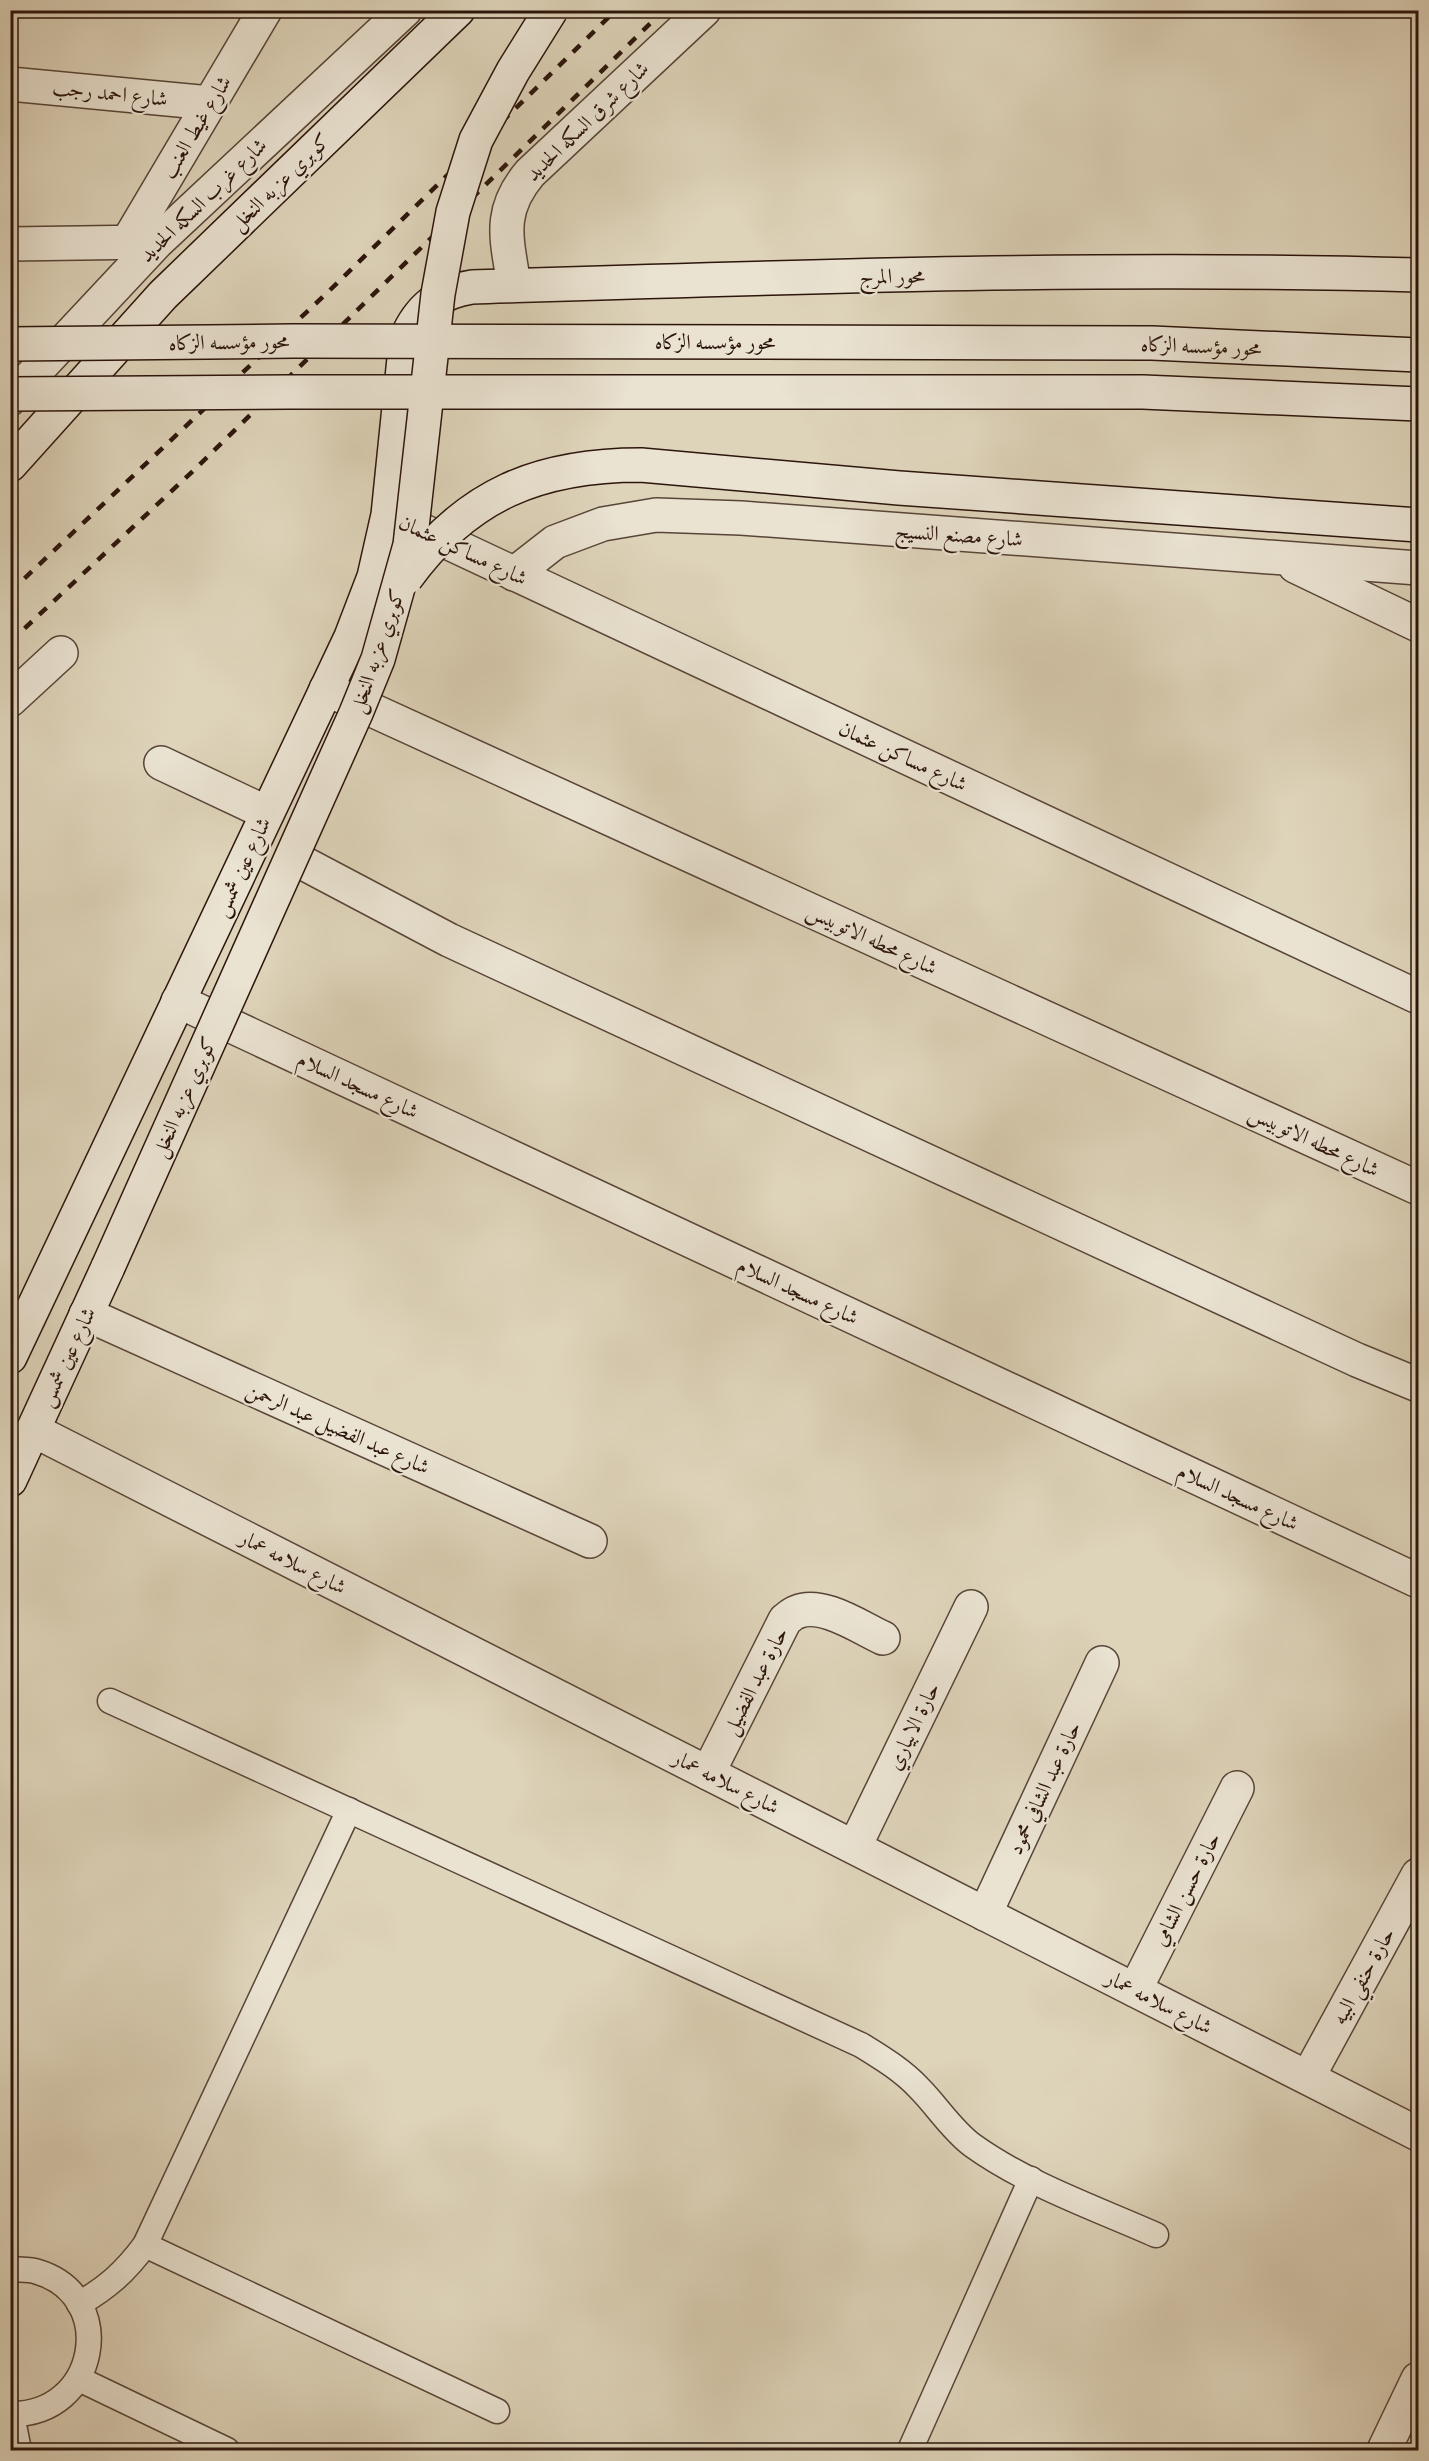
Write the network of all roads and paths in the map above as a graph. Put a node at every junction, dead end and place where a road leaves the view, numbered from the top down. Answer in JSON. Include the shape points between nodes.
{"nodes":[{"id":1,"x":265,"y":10,"type":"edge"},
{"id":2,"x":405,"y":10,"type":"edge"},
{"id":3,"x":458,"y":10,"type":"edge"},
{"id":4,"x":551,"y":10,"type":"edge"},
{"id":5,"x":704,"y":10,"type":"edge"},
{"id":6,"x":10,"y":84,"type":"edge"},
{"id":7,"x":210,"y":103,"type":"junction"},
{"id":8,"x":142,"y":242,"type":"junction"},
{"id":9,"x":10,"y":244,"type":"edge"},
{"id":10,"x":1419,"y":275,"type":"edge"},
{"id":11,"x":514,"y":285,"type":"junction"},
{"id":12,"x":10,"y":344,"type":"edge"},
{"id":13,"x":1419,"y":355,"type":"edge"},
{"id":14,"x":403,"y":356,"type":"joint"},
{"id":15,"x":10,"y":394,"type":"edge"},
{"id":16,"x":10,"y":399,"type":"edge"},
{"id":17,"x":1419,"y":404,"type":"edge"},
{"id":18,"x":10,"y":465,"type":"edge"},
{"id":19,"x":388,"y":515,"type":"junction"},
{"id":20,"x":1419,"y":525,"type":"edge"},
{"id":21,"x":1279,"y":559,"type":"junction"},
{"id":22,"x":1419,"y":568,"type":"edge"},
{"id":23,"x":514,"y":574,"type":"junction"},
{"id":24,"x":399,"y":587,"type":"junction"},
{"id":25,"x":1419,"y":625,"type":"edge"},
{"id":26,"x":61,"y":653,"type":"dead end"},
{"id":27,"x":326,"y":689,"type":"junction"},
{"id":28,"x":10,"y":700,"type":"edge"},
{"id":29,"x":161,"y":763,"type":"dead end"},
{"id":30,"x":267,"y":813,"type":"junction"},
{"id":31,"x":292,"y":857,"type":"junction"},
{"id":32,"x":1419,"y":997,"type":"edge"},
{"id":33,"x":178,"y":1001,"type":"junction"},
{"id":34,"x":1419,"y":1188,"type":"edge"},
{"id":35,"x":108,"y":1267,"type":"joint"},
{"id":36,"x":86,"y":1314,"type":"junction"},
{"id":37,"x":10,"y":1357,"type":"edge"},
{"id":38,"x":1419,"y":1385,"type":"edge"},
{"id":39,"x":33,"y":1430,"type":"junction"},
{"id":40,"x":10,"y":1480,"type":"edge"},
{"id":41,"x":590,"y":1541,"type":"dead end"},
{"id":42,"x":1419,"y":1581,"type":"edge"},
{"id":43,"x":971,"y":1606,"type":"dead end"},
{"id":44,"x":883,"y":1638,"type":"dead end"},
{"id":45,"x":1102,"y":1663,"type":"dead end"},
{"id":46,"x":110,"y":1701,"type":"dead end"},
{"id":47,"x":708,"y":1773,"type":"junction"},
{"id":48,"x":1237,"y":1788,"type":"dead end"},
{"id":49,"x":349,"y":1810,"type":"junction"},
{"id":50,"x":855,"y":1846,"type":"junction"},
{"id":51,"x":1419,"y":1875,"type":"edge"},
{"id":52,"x":986,"y":1914,"type":"junction"},
{"id":53,"x":1135,"y":1990,"type":"junction"},
{"id":54,"x":1308,"y":2078,"type":"junction"},
{"id":55,"x":1419,"y":2134,"type":"edge"},
{"id":56,"x":1030,"y":2179,"type":"junction"},
{"id":57,"x":1156,"y":2235,"type":"dead end"},
{"id":58,"x":145,"y":2245,"type":"junction"},
{"id":59,"x":10,"y":2269,"type":"edge"},
{"id":60,"x":80,"y":2304,"type":"junction"},
{"id":61,"x":80,"y":2379,"type":"junction"},
{"id":62,"x":1419,"y":2379,"type":"edge"},
{"id":63,"x":497,"y":2411,"type":"dead end"},
{"id":64,"x":11,"y":2414,"type":"edge"},
{"id":65,"x":1399,"y":2440,"type":"edge"},
{"id":66,"x":19,"y":2451,"type":"edge"},
{"id":67,"x":227,"y":2451,"type":"edge"},
{"id":68,"x":910,"y":2451,"type":"edge"}],
"edges":[{"from":1,"to":7,"type":"street","name":"شارع غيط العنب"},
{"from":2,"to":8,"type":"street","name":"شارع غرب السكه الحديد"},
{"from":3,"to":18,"type":"street","name":"كوبري عزبه النخل","bridge":true,"via":[[163,295]]},
{"from":4,"to":24,"type":"street","name":"كوبري عزبه النخل","bridge":true,"via":[[476,140],[453,212],[438,294],[410,545]]},
{"from":5,"to":11,"type":"street","name":"شارع شرق السكه الحديد","via":[[518,188],[506,224]]},
{"from":6,"to":7,"type":"street","name":"شارع احمد رجب"},
{"from":7,"to":8,"type":"street","name":"شارع غيط العنب"},
{"from":8,"to":9,"type":"street"},
{"from":8,"to":16,"type":"street","name":"شارع غرب السكه الحديد"},
{"from":10,"to":11,"type":"street","name":"محور المرج","via":[[1054,272]]},
{"from":11,"to":14,"type":"street","name":"محور المرج","via":[[463,288],[438,297],[413,322]]},
{"from":12,"to":13,"type":"street","name":"محور مؤسسه الزكاه","bridge":true,"via":[[1152,343]]},
{"from":14,"to":19,"type":"street","name":"شارع عين شمس"},
{"from":15,"to":17,"type":"street","bridge":true,"via":[[1143,393]]},
{"from":19,"to":23,"type":"street","name":"شارع مساكن عثمان"},
{"from":19,"to":27,"type":"street","name":"شارع عين شمس","via":[[374,577]]},
{"from":20,"to":24,"type":"street","bridge":true,"via":[[600,465],[560,471],[521,483],[485,502],[423,554]]},
{"from":21,"to":22,"type":"street","name":"شارع مصنع النسيج"},
{"from":21,"to":23,"type":"street","name":"شارع مصنع النسيج","via":[[656,515],[603,524],[555,542]]},
{"from":21,"to":25,"type":"street"},
{"from":23,"to":32,"type":"street","name":"شارع مساكن عثمان"},
{"from":24,"to":31,"type":"street","name":"كوبري عزبه النخل","bridge":true,"via":[[378,659]]},
{"from":26,"to":28,"type":"street"},
{"from":27,"to":30,"type":"street","name":"شارع عين شمس"},
{"from":27,"to":34,"type":"street","name":"شارع محطه الاتوبيس"},
{"from":29,"to":30,"type":"street"},
{"from":30,"to":33,"type":"street","name":"شارع عين شمس"},
{"from":31,"to":35,"type":"street","name":"كوبري عزبه النخل","bridge":true},
{"from":31,"to":38,"type":"street","via":[[460,945],[1357,1360]]},
{"from":33,"to":37,"type":"street","name":"شارع عين شمس"},
{"from":33,"to":42,"type":"street","name":"شارع مسجد السلام"},
{"from":35,"to":36,"type":"street","name":"شارع عين شمس"},
{"from":36,"to":39,"type":"street","name":"شارع عين شمس"},
{"from":36,"to":41,"type":"street","name":"شارع عبد الفضيل عبد الرحمن"},
{"from":39,"to":40,"type":"street","name":"شارع عين شمس"},
{"from":39,"to":47,"type":"street","name":"شارع سلامه عمار"},
{"from":43,"to":50,"type":"street","name":"حارة الابياري"},
{"from":44,"to":47,"type":"street","name":"حارة عبد الفضيل","via":[[826,1611],[798,1611],[785,1620]]},
{"from":45,"to":52,"type":"street","name":"حارة عبد الشافي محمود"},
{"from":46,"to":49,"type":"lane"},
{"from":47,"to":50,"type":"street","name":"شارع سلامه عمار"},
{"from":48,"to":53,"type":"street","name":"حارة حسن الشامي"},
{"from":49,"to":56,"type":"lane","via":[[861,2045],[892,2064],[920,2089],[969,2143]]},
{"from":49,"to":58,"type":"lane"},
{"from":50,"to":52,"type":"street","name":"شارع سلامه عمار"},
{"from":51,"to":54,"type":"street","name":"حارة حنفي البيه"},
{"from":52,"to":53,"type":"street","name":"شارع سلامه عمار"},
{"from":53,"to":54,"type":"street","name":"شارع سلامه عمار"},
{"from":54,"to":55,"type":"street","name":"شارع سلامه عمار"},
{"from":56,"to":57,"type":"lane"},
{"from":56,"to":68,"type":"lane"},
{"from":58,"to":60,"type":"lane","via":[[113,2282]]},
{"from":58,"to":63,"type":"lane"},
{"from":59,"to":60,"type":"lane","via":[[38,2272],[62,2284]]},
{"from":60,"to":61,"type":"lane","via":[[89,2328],[89,2355]]},
{"from":61,"to":64,"type":"lane","via":[[62,2399],[38,2411]]},
{"from":61,"to":67,"type":"lane"},
{"from":62,"to":65,"type":"street"},
{"from":64,"to":66,"type":"lane"}]}
